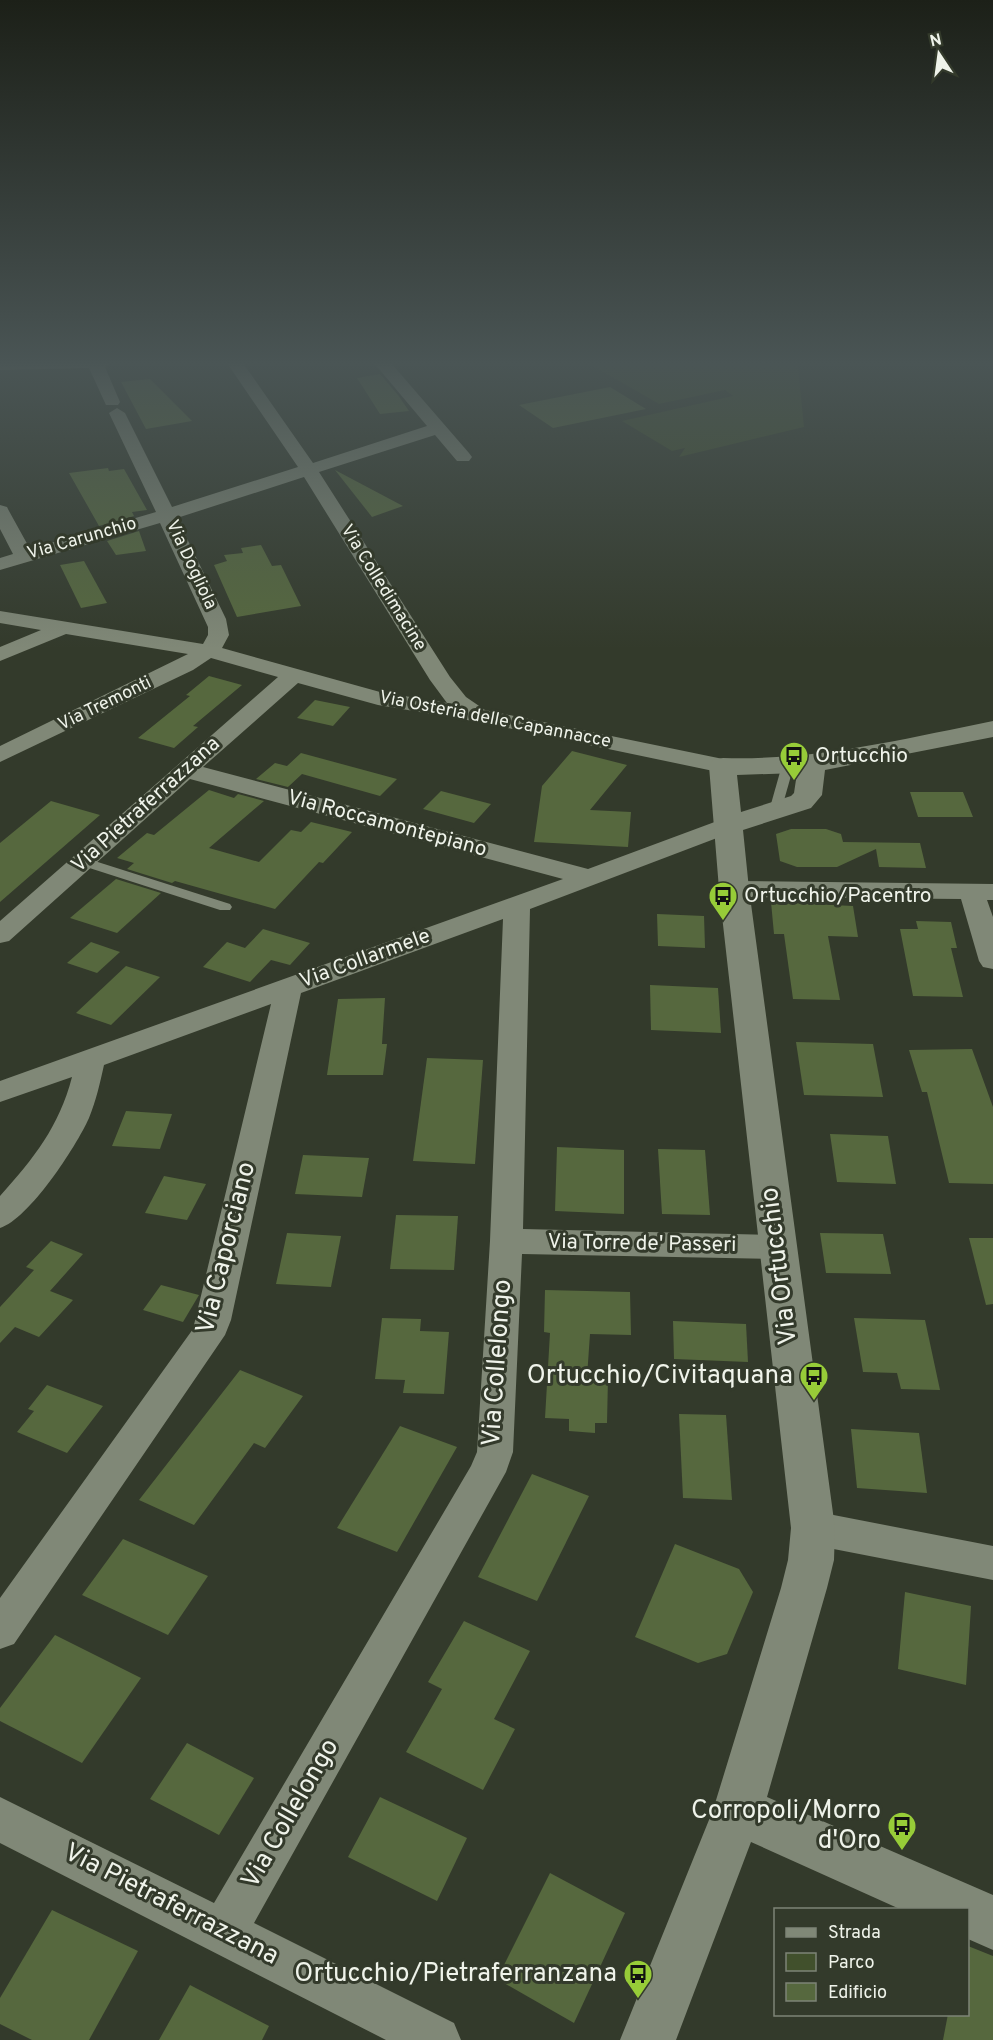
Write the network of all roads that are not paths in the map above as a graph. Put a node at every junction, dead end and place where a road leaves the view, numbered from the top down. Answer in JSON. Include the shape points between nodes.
{"nodes":[{"id":1,"x":139,"y":458,"type":"edge"},
{"id":2,"x":301,"y":458,"type":"edge"},
{"id":3,"x":346,"y":458,"type":"edge"},
{"id":4,"x":309,"y":470,"type":"junction"},
{"id":5,"x":0,"y":511,"type":"edge"},
{"id":6,"x":167,"y":515,"type":"junction"},
{"id":7,"x":24,"y":556,"type":"junction"},
{"id":8,"x":0,"y":564,"type":"edge"},
{"id":9,"x":0,"y":617,"type":"edge"},
{"id":10,"x":63,"y":628,"type":"junction"},
{"id":11,"x":208,"y":651,"type":"junction"},
{"id":12,"x":0,"y":654,"type":"edge"},
{"id":13,"x":292,"y":676,"type":"junction"},
{"id":14,"x":479,"y":715,"type":"junction"},
{"id":15,"x":993,"y":729,"type":"edge"},
{"id":16,"x":0,"y":755,"type":"edge"},
{"id":17,"x":800,"y":765,"type":"junction"},
{"id":18,"x":723,"y":766,"type":"junction"},
{"id":19,"x":185,"y":770,"type":"junction"},
{"id":20,"x":729,"y":825,"type":"junction"},
{"id":21,"x":82,"y":861,"type":"junction"},
{"id":22,"x":590,"y":878,"type":"junction"},
{"id":23,"x":734,"y":889,"type":"junction"},
{"id":24,"x":982,"y":892,"type":"edge"},
{"id":25,"x":517,"y":905,"type":"junction"},
{"id":26,"x":225,"y":907,"type":"dead end"},
{"id":27,"x":0,"y":934,"type":"edge"},
{"id":28,"x":993,"y":961,"type":"edge"},
{"id":29,"x":289,"y":986,"type":"junction"},
{"id":30,"x":91,"y":1059,"type":"junction"},
{"id":31,"x":0,"y":1092,"type":"edge"},
{"id":32,"x":0,"y":1216,"type":"edge"},
{"id":33,"x":506,"y":1241,"type":"junction"},
{"id":34,"x":778,"y":1247,"type":"junction"},
{"id":35,"x":813,"y":1528,"type":"junction"},
{"id":36,"x":993,"y":1563,"type":"edge"},
{"id":37,"x":0,"y":1631,"type":"edge"},
{"id":38,"x":738,"y":1810,"type":"junction"},
{"id":39,"x":0,"y":1819,"type":"edge"},
{"id":40,"x":961,"y":1908,"type":"edge"},
{"id":41,"x":969,"y":1911,"type":"edge"},
{"id":42,"x":993,"y":1923,"type":"edge"},
{"id":43,"x":224,"y":1931,"type":"junction"},
{"id":44,"x":437,"y":2040,"type":"edge"},
{"id":45,"x":648,"y":2040,"type":"edge"}],
"edges":[{"from":1,"to":6,"type":"street","name":"Via Dogliola"},
{"from":2,"to":4,"type":"street","name":"Via Colledimacine"},
{"from":3,"to":4,"type":"street","name":"Via Carunchio"},
{"from":4,"to":6,"type":"street","name":"Via Carunchio"},
{"from":4,"to":14,"type":"street","name":"Via Colledimacine","via":[[441,680],[458,702]]},
{"from":5,"to":7,"type":"street"},
{"from":6,"to":7,"type":"street","name":"Via Carunchio"},
{"from":6,"to":11,"type":"street","name":"Via Dogliola","via":[[220,627],[220,636]]},
{"from":7,"to":8,"type":"street","name":"Via Carunchio"},
{"from":9,"to":10,"type":"street","name":"Via Osteria delle Capannacce"},
{"from":10,"to":11,"type":"street","name":"Via Osteria delle Capannacce"},
{"from":10,"to":12,"type":"street"},
{"from":11,"to":13,"type":"street","name":"Via Osteria delle Capannacce"},
{"from":11,"to":16,"type":"street","name":"Via Tremonti"},
{"from":13,"to":14,"type":"street","name":"Via Osteria delle Capannacce","via":[[378,698]]},
{"from":13,"to":19,"type":"street","name":"Via Pietraferrazzana"},
{"from":14,"to":18,"type":"street","name":"Via Osteria delle Capannacce"},
{"from":15,"to":17,"type":"street","name":"Via Osteria delle Capannacce"},
{"from":17,"to":18,"type":"street","name":"Via Osteria delle Capannacce"},
{"from":17,"to":20,"type":"street","via":[[808,795],[801,802]]},
{"from":18,"to":20,"type":"street","name":"Via Ortucchio"},
{"from":19,"to":21,"type":"street","name":"Via Pietraferrazzana"},
{"from":19,"to":22,"type":"street","name":"Via Roccamontepiano"},
{"from":20,"to":22,"type":"street","name":"Via Collarmele"},
{"from":20,"to":23,"type":"street","name":"Via Ortucchio"},
{"from":21,"to":26,"type":"lane"},
{"from":21,"to":27,"type":"street","name":"Via Pietraferrazzana"},
{"from":22,"to":25,"type":"street","name":"Via Collarmele"},
{"from":23,"to":24,"type":"street"},
{"from":23,"to":34,"type":"street","name":"Via Ortucchio"},
{"from":24,"to":28,"type":"street"},
{"from":25,"to":29,"type":"street","name":"Via Collarmele"},
{"from":25,"to":33,"type":"street","name":"Via Collelongo"},
{"from":29,"to":30,"type":"street","name":"Via Collarmele"},
{"from":29,"to":37,"type":"street","name":"Via Caporciano","via":[[208,1335]]},
{"from":30,"to":31,"type":"street","name":"Via Collarmele"},
{"from":30,"to":32,"type":"street","via":[[68,1130]]},
{"from":33,"to":34,"type":"street","name":"Via Torre de' Passeri"},
{"from":33,"to":43,"type":"street","name":"Via Collelongo","via":[[498,1432],[487,1472]]},
{"from":34,"to":35,"type":"street","name":"Via Ortucchio"},
{"from":35,"to":36,"type":"street"},
{"from":35,"to":38,"type":"street","name":"Via Ortucchio","via":[[804,1588]]},
{"from":38,"to":40,"type":"street"},
{"from":38,"to":45,"type":"street","name":"Via Ortucchio"},
{"from":39,"to":43,"type":"street","name":"Via Pietraferrazzana"},
{"from":41,"to":42,"type":"street"},
{"from":43,"to":44,"type":"street","name":"Via Pietraferrazzana"}]}
